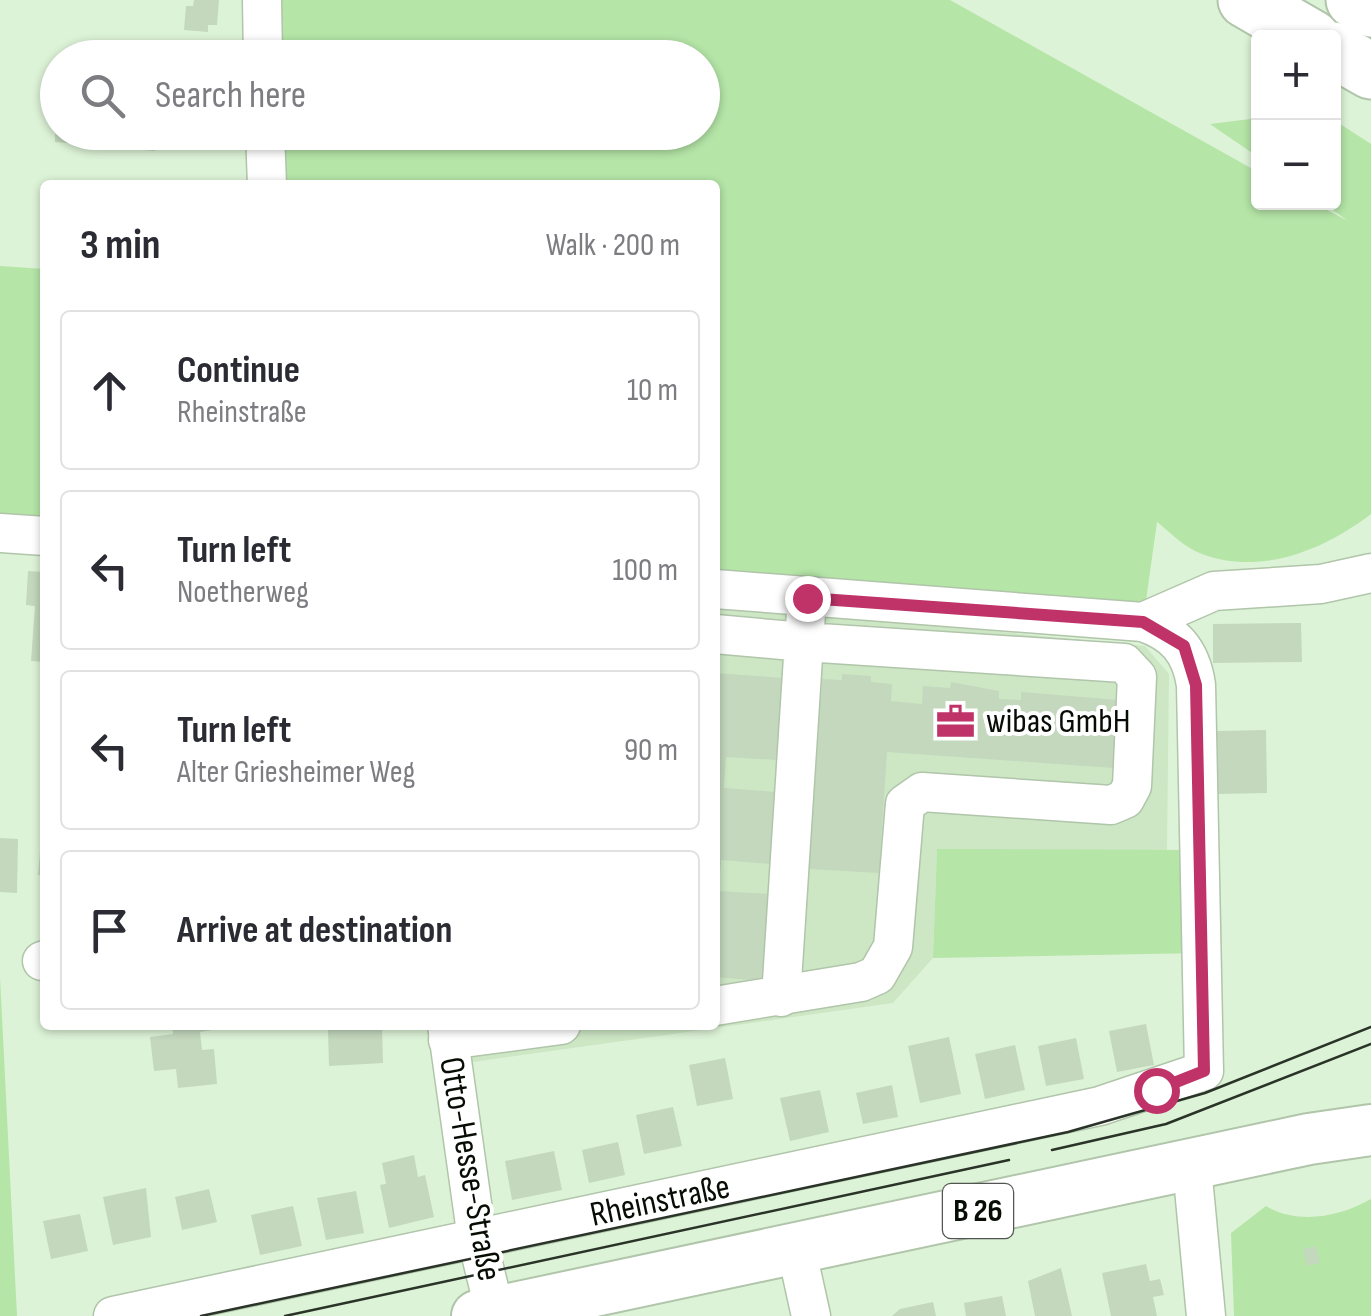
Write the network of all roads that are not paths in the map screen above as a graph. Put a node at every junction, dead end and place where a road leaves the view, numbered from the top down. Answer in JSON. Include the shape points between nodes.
{"nodes":[{"id":1,"x":262,"y":0,"type":"edge"},
{"id":2,"x":1246,"y":0,"type":"edge"},
{"id":3,"x":1354,"y":0,"type":"edge"},
{"id":4,"x":1371,"y":10,"type":"edge"},
{"id":5,"x":1298,"y":30,"type":"edge"},
{"id":6,"x":263,"y":40,"type":"edge"},
{"id":7,"x":1341,"y":54,"type":"edge"},
{"id":8,"x":1371,"y":72,"type":"edge"},
{"id":9,"x":266,"y":150,"type":"edge"},
{"id":10,"x":267,"y":180,"type":"edge"},
{"id":11,"x":0,"y":533,"type":"edge"},
{"id":12,"x":40,"y":536,"type":"edge"},
{"id":13,"x":1371,"y":573,"type":"edge"},
{"id":14,"x":720,"y":590,"type":"edge"},
{"id":15,"x":807,"y":598,"type":"junction"},
{"id":16,"x":1143,"y":622,"type":"junction"},
{"id":17,"x":720,"y":634,"type":"edge"},
{"id":18,"x":804,"y":642,"type":"junction"},
{"id":19,"x":780,"y":998,"type":"junction"},
{"id":20,"x":720,"y":1005,"type":"edge"},
{"id":21,"x":488,"y":1030,"type":"edge"},
{"id":22,"x":448,"y":1033,"type":"edge"},
{"id":23,"x":1371,"y":1118,"type":"edge"},
{"id":24,"x":1371,"y":1130,"type":"edge"},
{"id":25,"x":1309,"y":1139,"type":"junction"},
{"id":26,"x":1192,"y":1167,"type":"junction"},
{"id":27,"x":477,"y":1240,"type":"junction"},
{"id":28,"x":796,"y":1248,"type":"junction"},
{"id":29,"x":486,"y":1314,"type":"edge"},
{"id":30,"x":113,"y":1316,"type":"edge"},
{"id":31,"x":811,"y":1316,"type":"edge"},
{"id":32,"x":1206,"y":1316,"type":"edge"}],
"edges":[{"from":1,"to":6,"type":"street"},
{"from":2,"to":5,"type":"highway"},
{"from":3,"to":4,"type":"highway"},
{"from":7,"to":8,"type":"highway"},
{"from":9,"to":10,"type":"street"},
{"from":11,"to":12,"type":"street"},
{"from":13,"to":16,"type":"street","via":[[1321,584],[1214,591]]},
{"from":14,"to":15,"type":"street"},
{"from":15,"to":16,"type":"street"},
{"from":15,"to":18,"type":"street"},
{"from":16,"to":27,"type":"street","name":"Rheinstraße","via":[[1184,646],[1196,685],[1204,1071],[1100,1106]]},
{"from":17,"to":18,"type":"street"},
{"from":18,"to":19,"type":"street"},
{"from":18,"to":19,"type":"street","via":[[1124,663],[1137,676],[1132,786],[1111,805],[912,796],[905,804],[893,947],[876,975]]},
{"from":19,"to":20,"type":"street"},
{"from":21,"to":22,"type":"street"},
{"from":22,"to":27,"type":"street","name":"Otto-Hesse-Straße"},
{"from":23,"to":25,"type":"main road","number":"B 26"},
{"from":24,"to":25,"type":"main road","number":"B 26"},
{"from":25,"to":26,"type":"main road","number":"B 26"},
{"from":26,"to":28,"type":"main road","number":"B 26"},
{"from":26,"to":32,"type":"street"},
{"from":27,"to":29,"type":"street","name":"Otto-Hesse-Straße"},
{"from":27,"to":30,"type":"street","name":"Rheinstraße"},
{"from":28,"to":29,"type":"main road","number":"B 26"},
{"from":28,"to":31,"type":"street"}]}
